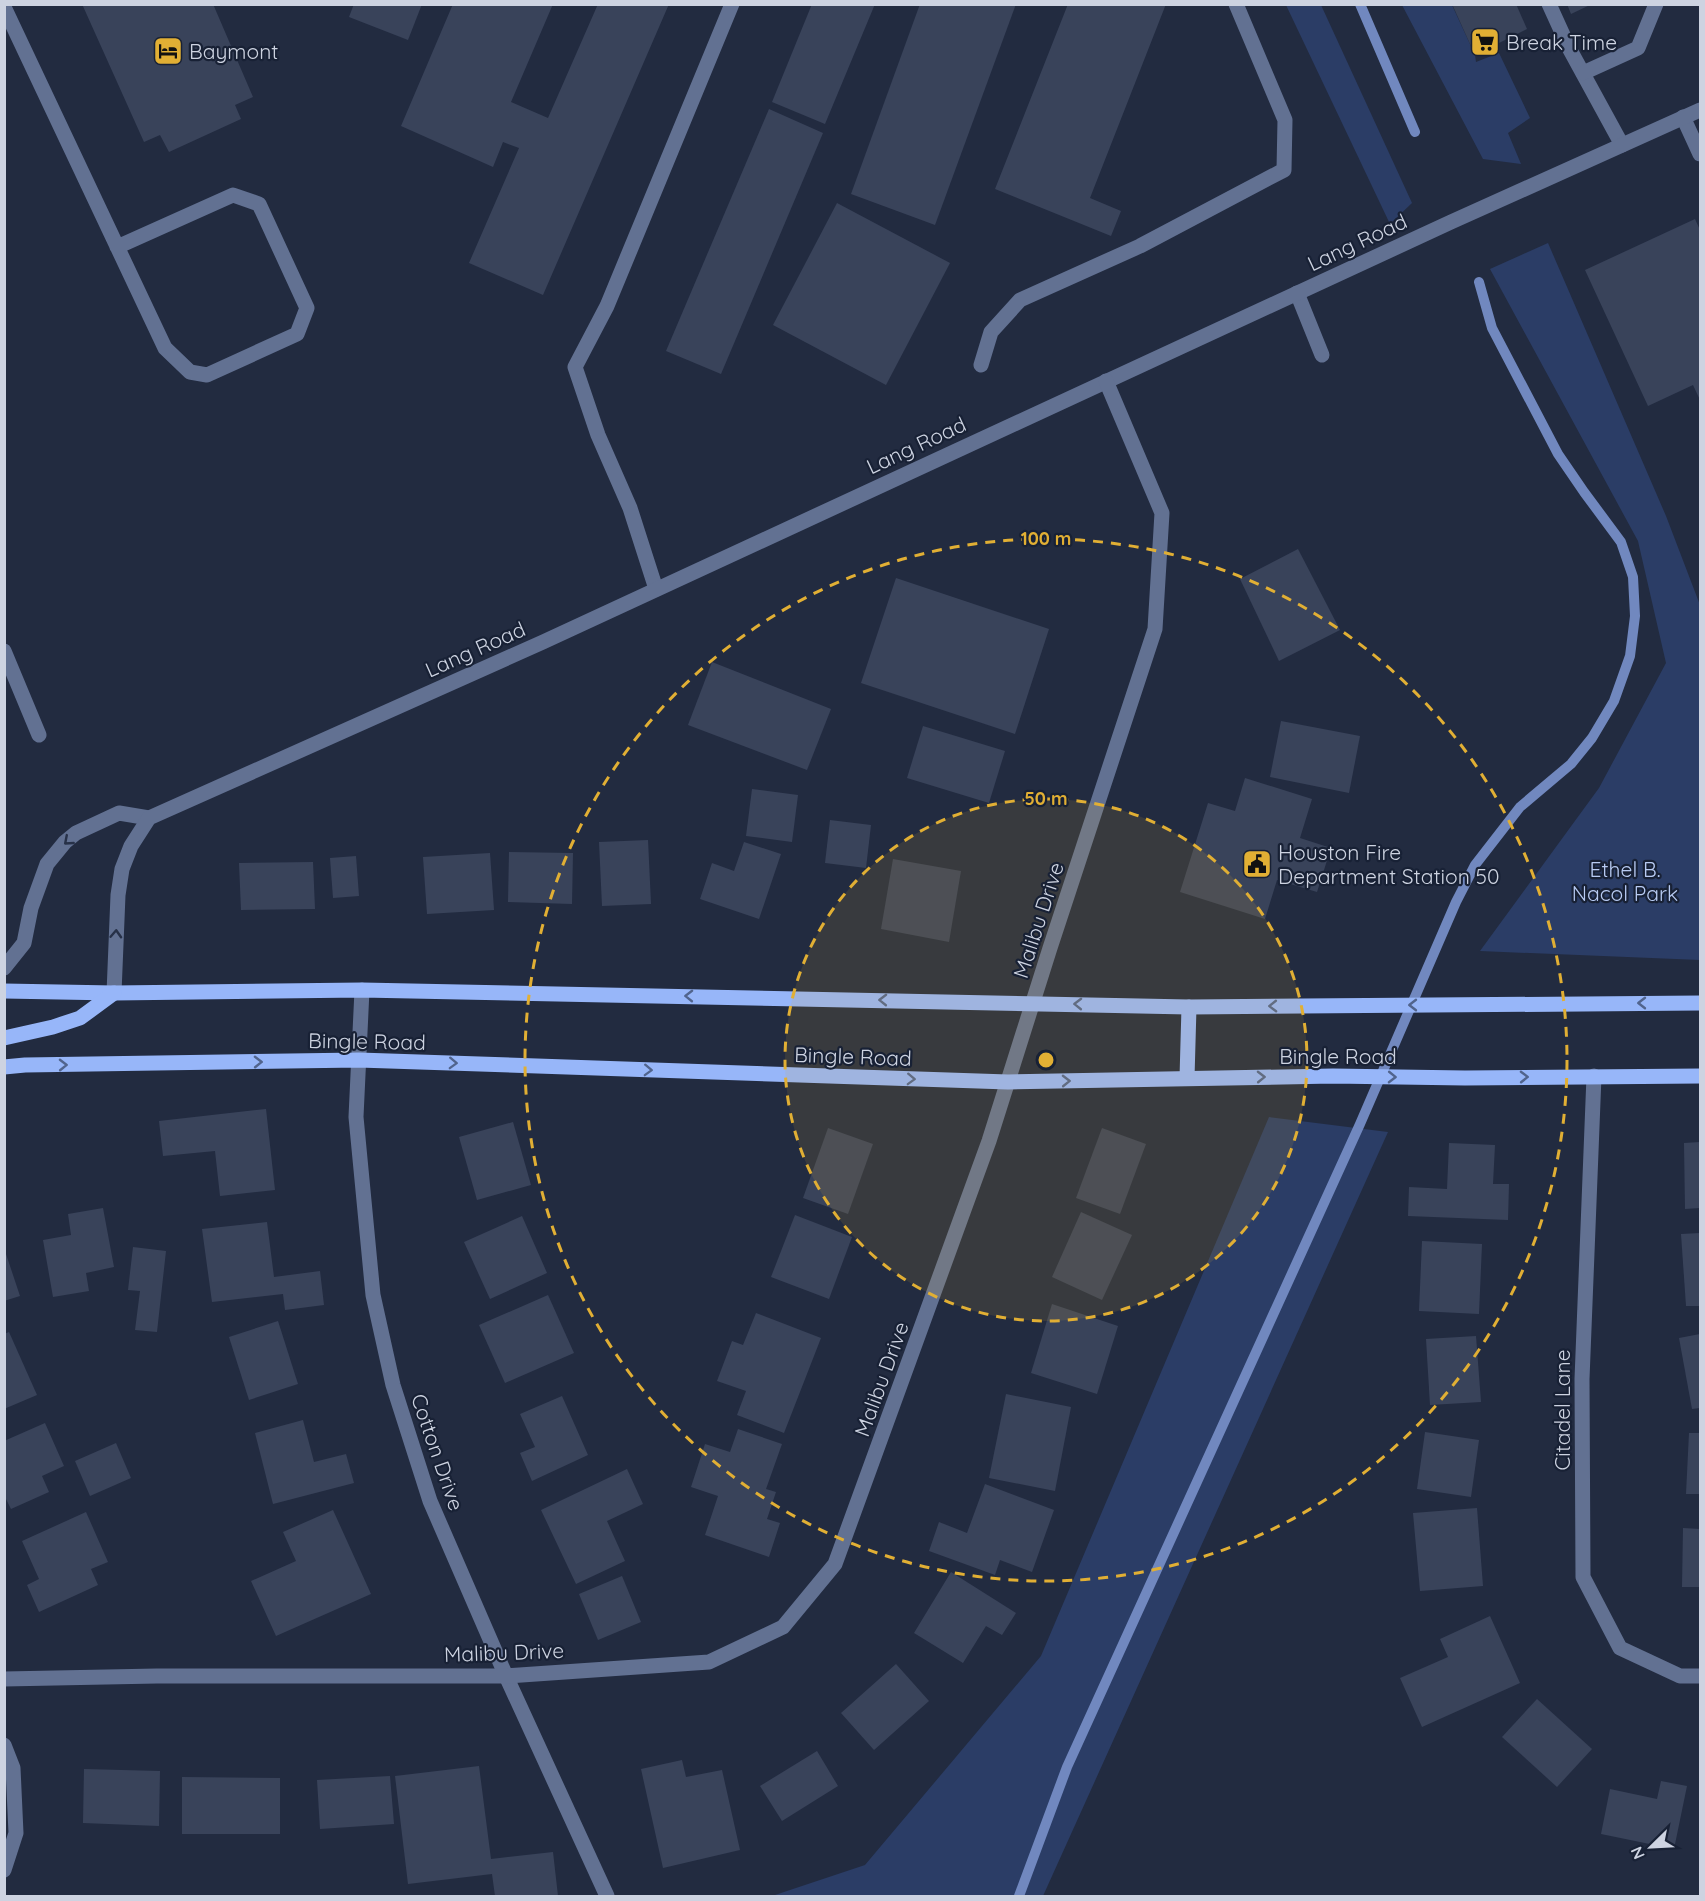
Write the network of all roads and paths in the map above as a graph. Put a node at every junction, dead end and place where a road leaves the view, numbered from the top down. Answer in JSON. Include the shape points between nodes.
{"nodes":[{"id":1,"x":732,"y":4,"type":"edge"},
{"id":2,"x":1236,"y":4,"type":"edge"},
{"id":3,"x":1549,"y":4,"type":"edge"},
{"id":4,"x":1656,"y":4,"type":"edge"},
{"id":5,"x":4,"y":8,"type":"edge"},
{"id":6,"x":1583,"y":73,"type":"junction"},
{"id":7,"x":1701,"y":110,"type":"edge"},
{"id":8,"x":1683,"y":117,"type":"junction"},
{"id":9,"x":1623,"y":145,"type":"junction"},
{"id":10,"x":1701,"y":154,"type":"edge"},
{"id":11,"x":117,"y":247,"type":"junction"},
{"id":12,"x":1297,"y":293,"type":"junction"},
{"id":13,"x":1322,"y":355,"type":"dead end"},
{"id":14,"x":981,"y":365,"type":"dead end"},
{"id":15,"x":1107,"y":381,"type":"junction"},
{"id":16,"x":656,"y":589,"type":"junction"},
{"id":17,"x":4,"y":651,"type":"edge"},
{"id":18,"x":39,"y":735,"type":"dead end"},
{"id":19,"x":148,"y":818,"type":"junction"},
{"id":20,"x":4,"y":968,"type":"edge"},
{"id":21,"x":362,"y":990,"type":"junction"},
{"id":22,"x":4,"y":991,"type":"edge"},
{"id":23,"x":114,"y":993,"type":"junction"},
{"id":24,"x":1033,"y":1003,"type":"junction"},
{"id":25,"x":1701,"y":1003,"type":"edge"},
{"id":26,"x":1189,"y":1007,"type":"junction"},
{"id":27,"x":4,"y":1038,"type":"edge"},
{"id":28,"x":359,"y":1060,"type":"junction"},
{"id":29,"x":4,"y":1068,"type":"edge"},
{"id":30,"x":1594,"y":1076,"type":"junction"},
{"id":31,"x":1701,"y":1076,"type":"edge"},
{"id":32,"x":1187,"y":1078,"type":"junction"},
{"id":33,"x":1008,"y":1082,"type":"junction"},
{"id":34,"x":506,"y":1676,"type":"junction"},
{"id":35,"x":1701,"y":1676,"type":"edge"},
{"id":36,"x":4,"y":1679,"type":"edge"},
{"id":37,"x":4,"y":1745,"type":"edge"},
{"id":38,"x":4,"y":1870,"type":"edge"},
{"id":39,"x":607,"y":1896,"type":"edge"}],
"edges":[{"from":1,"to":16,"type":"street","via":[[607,306],[575,367],[598,435],[630,508]]},
{"from":2,"to":14,"type":"street","via":[[1285,120],[1284,170],[1140,246],[1020,300],[991,332]]},
{"from":3,"to":6,"type":"street"},
{"from":4,"to":6,"type":"street","via":[[1638,48]]},
{"from":5,"to":11,"type":"street"},
{"from":6,"to":9,"type":"street"},
{"from":7,"to":8,"type":"street","name":"Lang Road"},
{"from":8,"to":9,"type":"street","name":"Lang Road"},
{"from":8,"to":10,"type":"street"},
{"from":9,"to":12,"type":"street","name":"Lang Road"},
{"from":11,"to":11,"type":"street","via":[[165,348],[190,372],[207,375],[297,334],[307,308],[259,204],[233,195]]},
{"from":12,"to":13,"type":"street"},
{"from":12,"to":15,"type":"street","name":"Lang Road"},
{"from":15,"to":16,"type":"street","name":"Lang Road"},
{"from":15,"to":24,"type":"street","name":"Malibu Drive","via":[[1162,513],[1155,629]]},
{"from":16,"to":19,"type":"street","name":"Lang Road"},
{"from":17,"to":18,"type":"street"},
{"from":19,"to":20,"type":"street","one_way":true,"via":[[119,813],[65,842],[47,864],[31,908],[24,943]]},
{"from":23,"to":19,"type":"street","one_way":true,"via":[[122,869]]},
{"from":21,"to":23,"type":"main road"},
{"from":24,"to":21,"type":"main road","one_way":true},
{"from":21,"to":28,"type":"street","name":"Cotton Drive"},
{"from":22,"to":23,"type":"main road"},
{"from":23,"to":27,"type":"main road","via":[[80,1018]]},
{"from":26,"to":24,"type":"main road","one_way":true},
{"from":24,"to":33,"type":"street","name":"Malibu Drive"},
{"from":25,"to":26,"type":"main road","one_way":true},
{"from":26,"to":32,"type":"main road"},
{"from":29,"to":28,"type":"main road","name":"Bingle Road","one_way":true},
{"from":28,"to":33,"type":"main road","name":"Bingle Road","one_way":true},
{"from":28,"to":34,"type":"street","name":"Cotton Drive","via":[[356,1117],[373,1294],[393,1385],[430,1501]]},
{"from":30,"to":31,"type":"main road","name":"Bingle Road"},
{"from":32,"to":30,"type":"main road","name":"Bingle Road","one_way":true},
{"from":30,"to":35,"type":"street","name":"Citadel Lane","via":[[1582,1379],[1583,1577],[1620,1648],[1680,1676]]},
{"from":33,"to":32,"type":"main road","name":"Bingle Road","one_way":true},
{"from":33,"to":34,"type":"street","name":"Malibu Drive","via":[[836,1564],[783,1627],[709,1662]]},
{"from":34,"to":36,"type":"street","name":"Malibu Drive"},
{"from":34,"to":39,"type":"street","name":"Cotton Drive"},
{"from":37,"to":38,"type":"street","via":[[13,1768],[16,1833]]}]}
